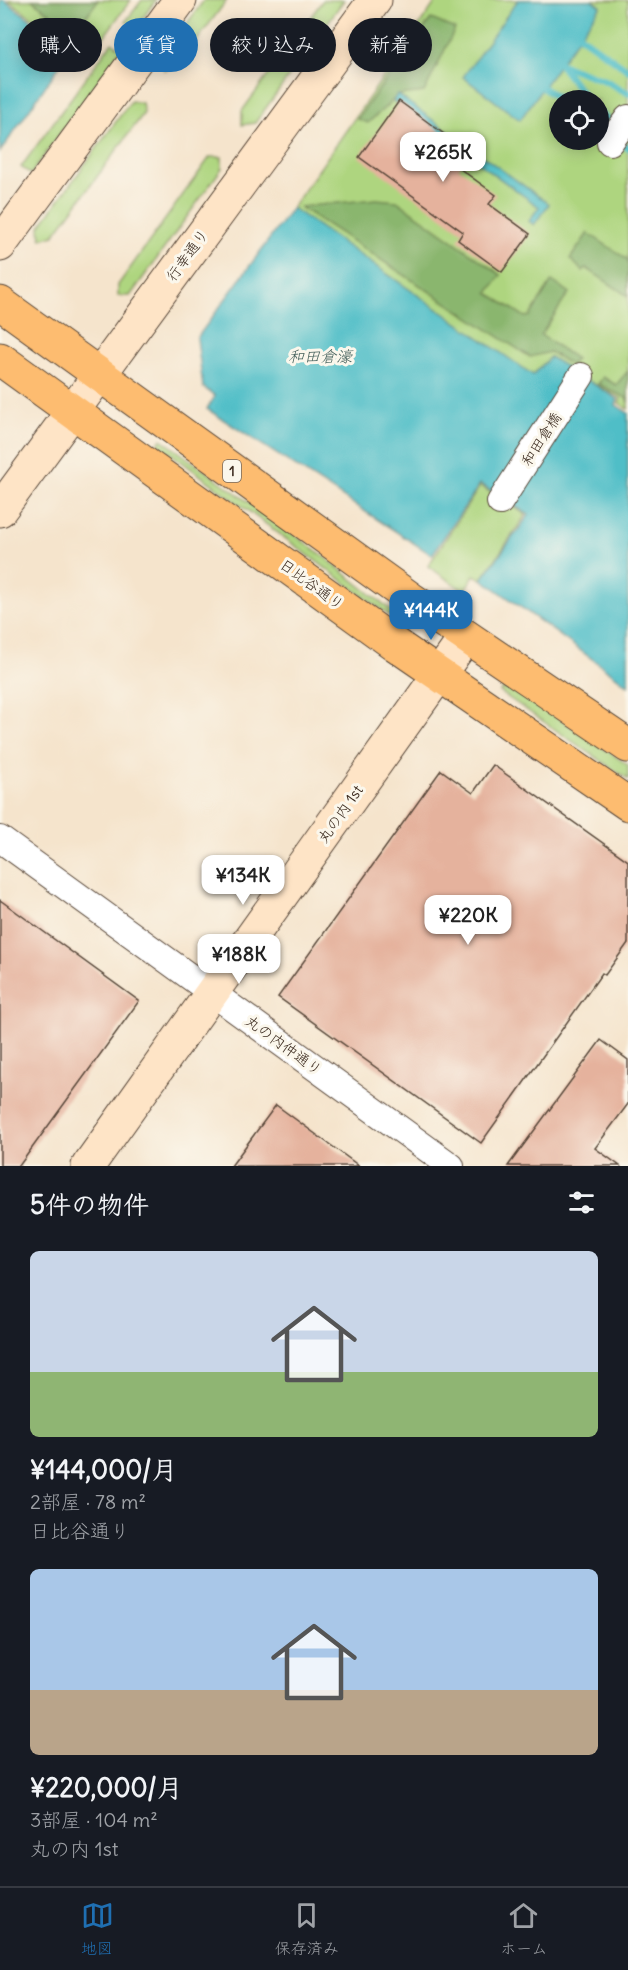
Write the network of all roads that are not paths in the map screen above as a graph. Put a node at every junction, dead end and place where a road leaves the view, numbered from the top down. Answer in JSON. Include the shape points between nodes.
{"nodes":[{"id":1,"x":180,"y":0,"type":"edge"},
{"id":2,"x":375,"y":0,"type":"edge"},
{"id":3,"x":0,"y":245,"type":"edge"},
{"id":4,"x":0,"y":303,"type":"edge"},
{"id":5,"x":0,"y":359,"type":"edge"},
{"id":6,"x":99,"y":374,"type":"junction"},
{"id":7,"x":581,"y":376,"type":"dead end"},
{"id":8,"x":71,"y":411,"type":"junction"},
{"id":9,"x":500,"y":502,"type":"dead end"},
{"id":10,"x":0,"y":510,"type":"edge"},
{"id":11,"x":466,"y":637,"type":"junction"},
{"id":12,"x":439,"y":675,"type":"junction"},
{"id":13,"x":628,"y":746,"type":"edge"},
{"id":14,"x":628,"y":804,"type":"edge"},
{"id":15,"x":0,"y":839,"type":"edge"},
{"id":16,"x":213,"y":993,"type":"junction"},
{"id":17,"x":88,"y":1166,"type":"edge"},
{"id":18,"x":452,"y":1166,"type":"edge"}],
"edges":[{"from":1,"to":3,"type":"main road"},
{"from":2,"to":6,"type":"main road","name":"行幸通り"},
{"from":4,"to":6,"type":"highway","number":"1"},
{"from":5,"to":8,"type":"highway","name":"日比谷通り"},
{"from":6,"to":8,"type":"main road","name":"行幸通り"},
{"from":6,"to":11,"type":"highway","number":"1"},
{"from":7,"to":9,"type":"street","name":"和田倉橋"},
{"from":8,"to":10,"type":"main road","name":"行幸通り"},
{"from":8,"to":12,"type":"highway","name":"日比谷通り"},
{"from":11,"to":12,"type":"main road","name":"丸の内 1st"},
{"from":11,"to":13,"type":"highway","number":"1"},
{"from":12,"to":14,"type":"highway","name":"日比谷通り"},
{"from":12,"to":16,"type":"main road","name":"丸の内 1st"},
{"from":15,"to":16,"type":"street","name":"丸の内仲通り"},
{"from":16,"to":17,"type":"main road","name":"丸の内 1st"},
{"from":16,"to":18,"type":"street","name":"丸の内仲通り"}]}
